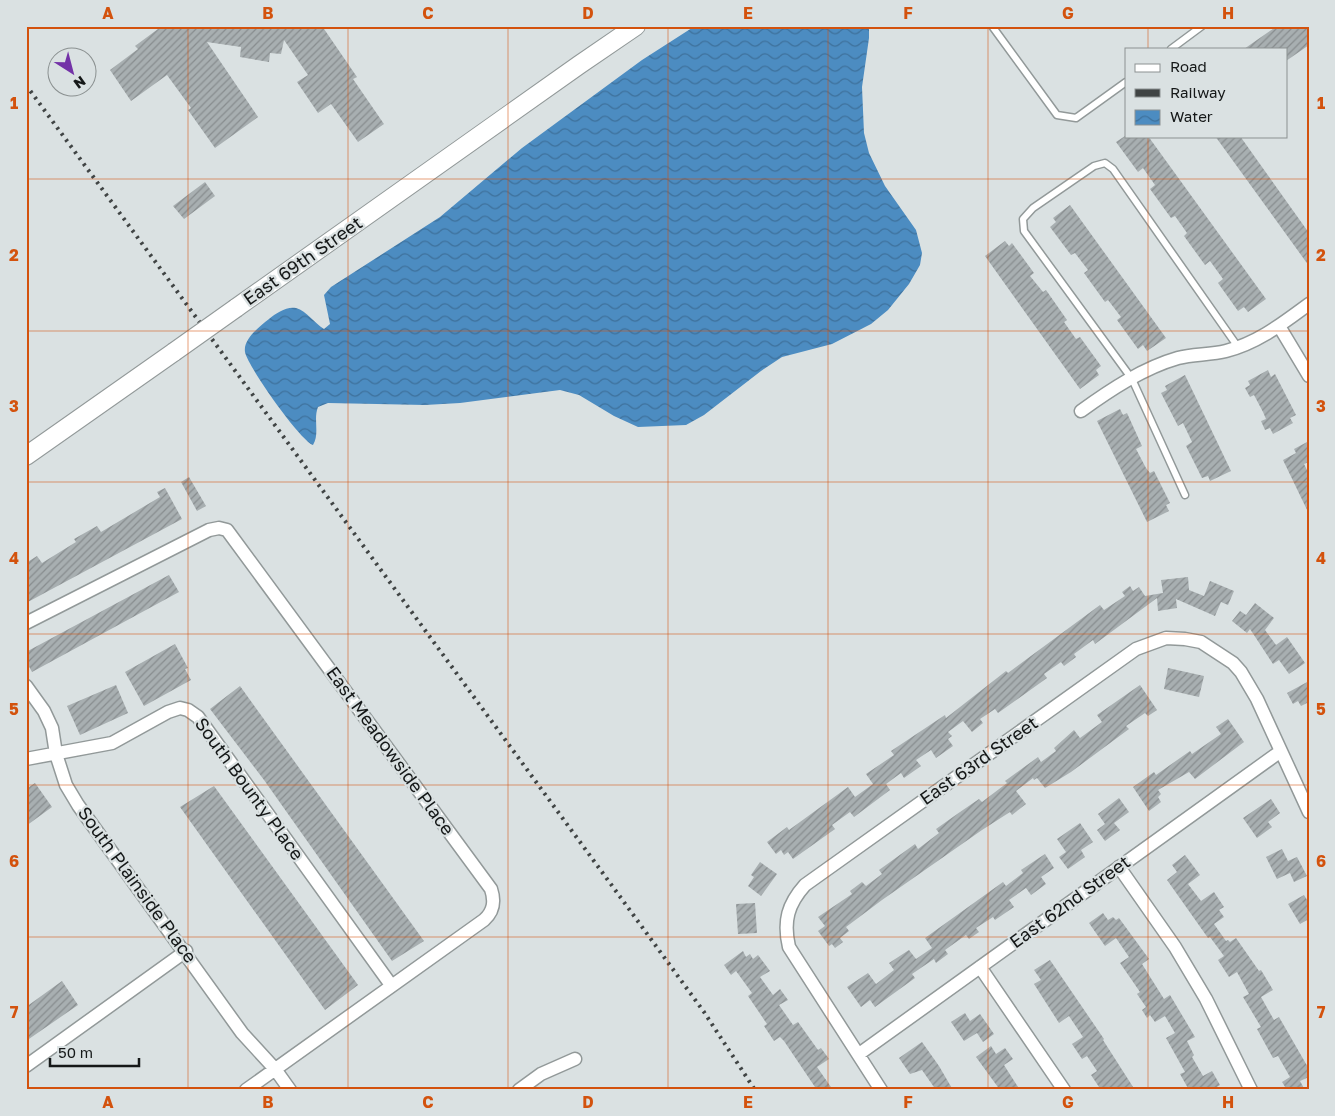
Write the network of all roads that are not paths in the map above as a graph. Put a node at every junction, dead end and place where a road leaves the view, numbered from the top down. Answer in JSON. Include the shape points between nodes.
{"nodes":[{"id":1,"x":620,"y":26,"type":"edge"},
{"id":2,"x":636,"y":26,"type":"edge"},
{"id":3,"x":992,"y":26,"type":"edge"},
{"id":4,"x":1202,"y":26,"type":"edge"},
{"id":5,"x":1172,"y":48,"type":"edge"},
{"id":6,"x":578,"y":65,"type":"junction"},
{"id":7,"x":1125,"y":83,"type":"edge"},
{"id":8,"x":1309,"y":304,"type":"edge"},
{"id":9,"x":1279,"y":326,"type":"junction"},
{"id":10,"x":1238,"y":347,"type":"junction"},
{"id":11,"x":1309,"y":376,"type":"edge"},
{"id":12,"x":1132,"y":379,"type":"junction"},
{"id":13,"x":1081,"y":411,"type":"dead end"},
{"id":14,"x":26,"y":456,"type":"edge"},
{"id":15,"x":1185,"y":495,"type":"dead end"},
{"id":16,"x":26,"y":623,"type":"edge"},
{"id":17,"x":26,"y":686,"type":"edge"},
{"id":18,"x":1281,"y":751,"type":"junction"},
{"id":19,"x":56,"y":754,"type":"junction"},
{"id":20,"x":26,"y":759,"type":"edge"},
{"id":21,"x":1309,"y":812,"type":"edge"},
{"id":22,"x":1119,"y":867,"type":"junction"},
{"id":23,"x":186,"y":951,"type":"junction"},
{"id":24,"x":980,"y":967,"type":"junction"},
{"id":25,"x":391,"y":985,"type":"junction"},
{"id":26,"x":859,"y":1054,"type":"junction"},
{"id":27,"x":575,"y":1059,"type":"dead end"},
{"id":28,"x":26,"y":1066,"type":"edge"},
{"id":29,"x":275,"y":1069,"type":"junction"},
{"id":30,"x":246,"y":1090,"type":"edge"},
{"id":31,"x":290,"y":1090,"type":"edge"},
{"id":32,"x":519,"y":1090,"type":"edge"},
{"id":33,"x":881,"y":1090,"type":"edge"},
{"id":34,"x":1064,"y":1090,"type":"edge"},
{"id":35,"x":1251,"y":1090,"type":"edge"}],
"edges":[{"from":1,"to":6,"type":"main road","name":"East 69th Street"},
{"from":2,"to":6,"type":"main road","name":"East 69th Street"},
{"from":3,"to":7,"type":"lane","via":[[1056,115],[1076,118]]},
{"from":4,"to":5,"type":"lane"},
{"from":6,"to":14,"type":"main road","name":"East 69th Street","bridge":true},
{"from":8,"to":9,"type":"street"},
{"from":9,"to":10,"type":"street"},
{"from":9,"to":11,"type":"street"},
{"from":10,"to":12,"type":"street","via":[[1178,358]]},
{"from":10,"to":12,"type":"lane","via":[[1113,169],[1105,163],[1094,166],[1032,208],[1023,219],[1024,231]]},
{"from":12,"to":13,"type":"street"},
{"from":12,"to":15,"type":"lane"},
{"from":16,"to":25,"type":"street","name":"East Meadowside Place","via":[[209,530],[220,528],[234,536],[493,896],[490,915]]},
{"from":17,"to":19,"type":"street","name":"South Plainside Place","via":[[44,710],[52,728]]},
{"from":18,"to":21,"type":"street"},
{"from":18,"to":22,"type":"street","name":"East 62nd Street"},
{"from":18,"to":26,"type":"street","name":"East 63rd Street","via":[[1241,672],[1201,642],[1166,638],[1136,649],[805,885],[787,912],[788,947]]},
{"from":19,"to":20,"type":"street","name":"South Bounty Place"},
{"from":19,"to":23,"type":"street","name":"South Plainside Place","via":[[66,785],[78,805]]},
{"from":19,"to":25,"type":"street","name":"South Bounty Place","via":[[112,743],[168,712],[180,708],[188,710],[198,717]]},
{"from":22,"to":24,"type":"street","name":"East 62nd Street"},
{"from":22,"to":35,"type":"street","via":[[1180,954]]},
{"from":23,"to":28,"type":"street"},
{"from":23,"to":29,"type":"street","name":"South Plainside Place","via":[[242,1033]]},
{"from":24,"to":26,"type":"street","name":"East 62nd Street"},
{"from":24,"to":34,"type":"street"},
{"from":25,"to":29,"type":"street","name":"East Meadowside Place"},
{"from":26,"to":33,"type":"street"},
{"from":27,"to":32,"type":"street","via":[[541,1074]]},
{"from":29,"to":30,"type":"street","name":"East Meadowside Place"},
{"from":29,"to":31,"type":"street","name":"South Plainside Place"}]}
